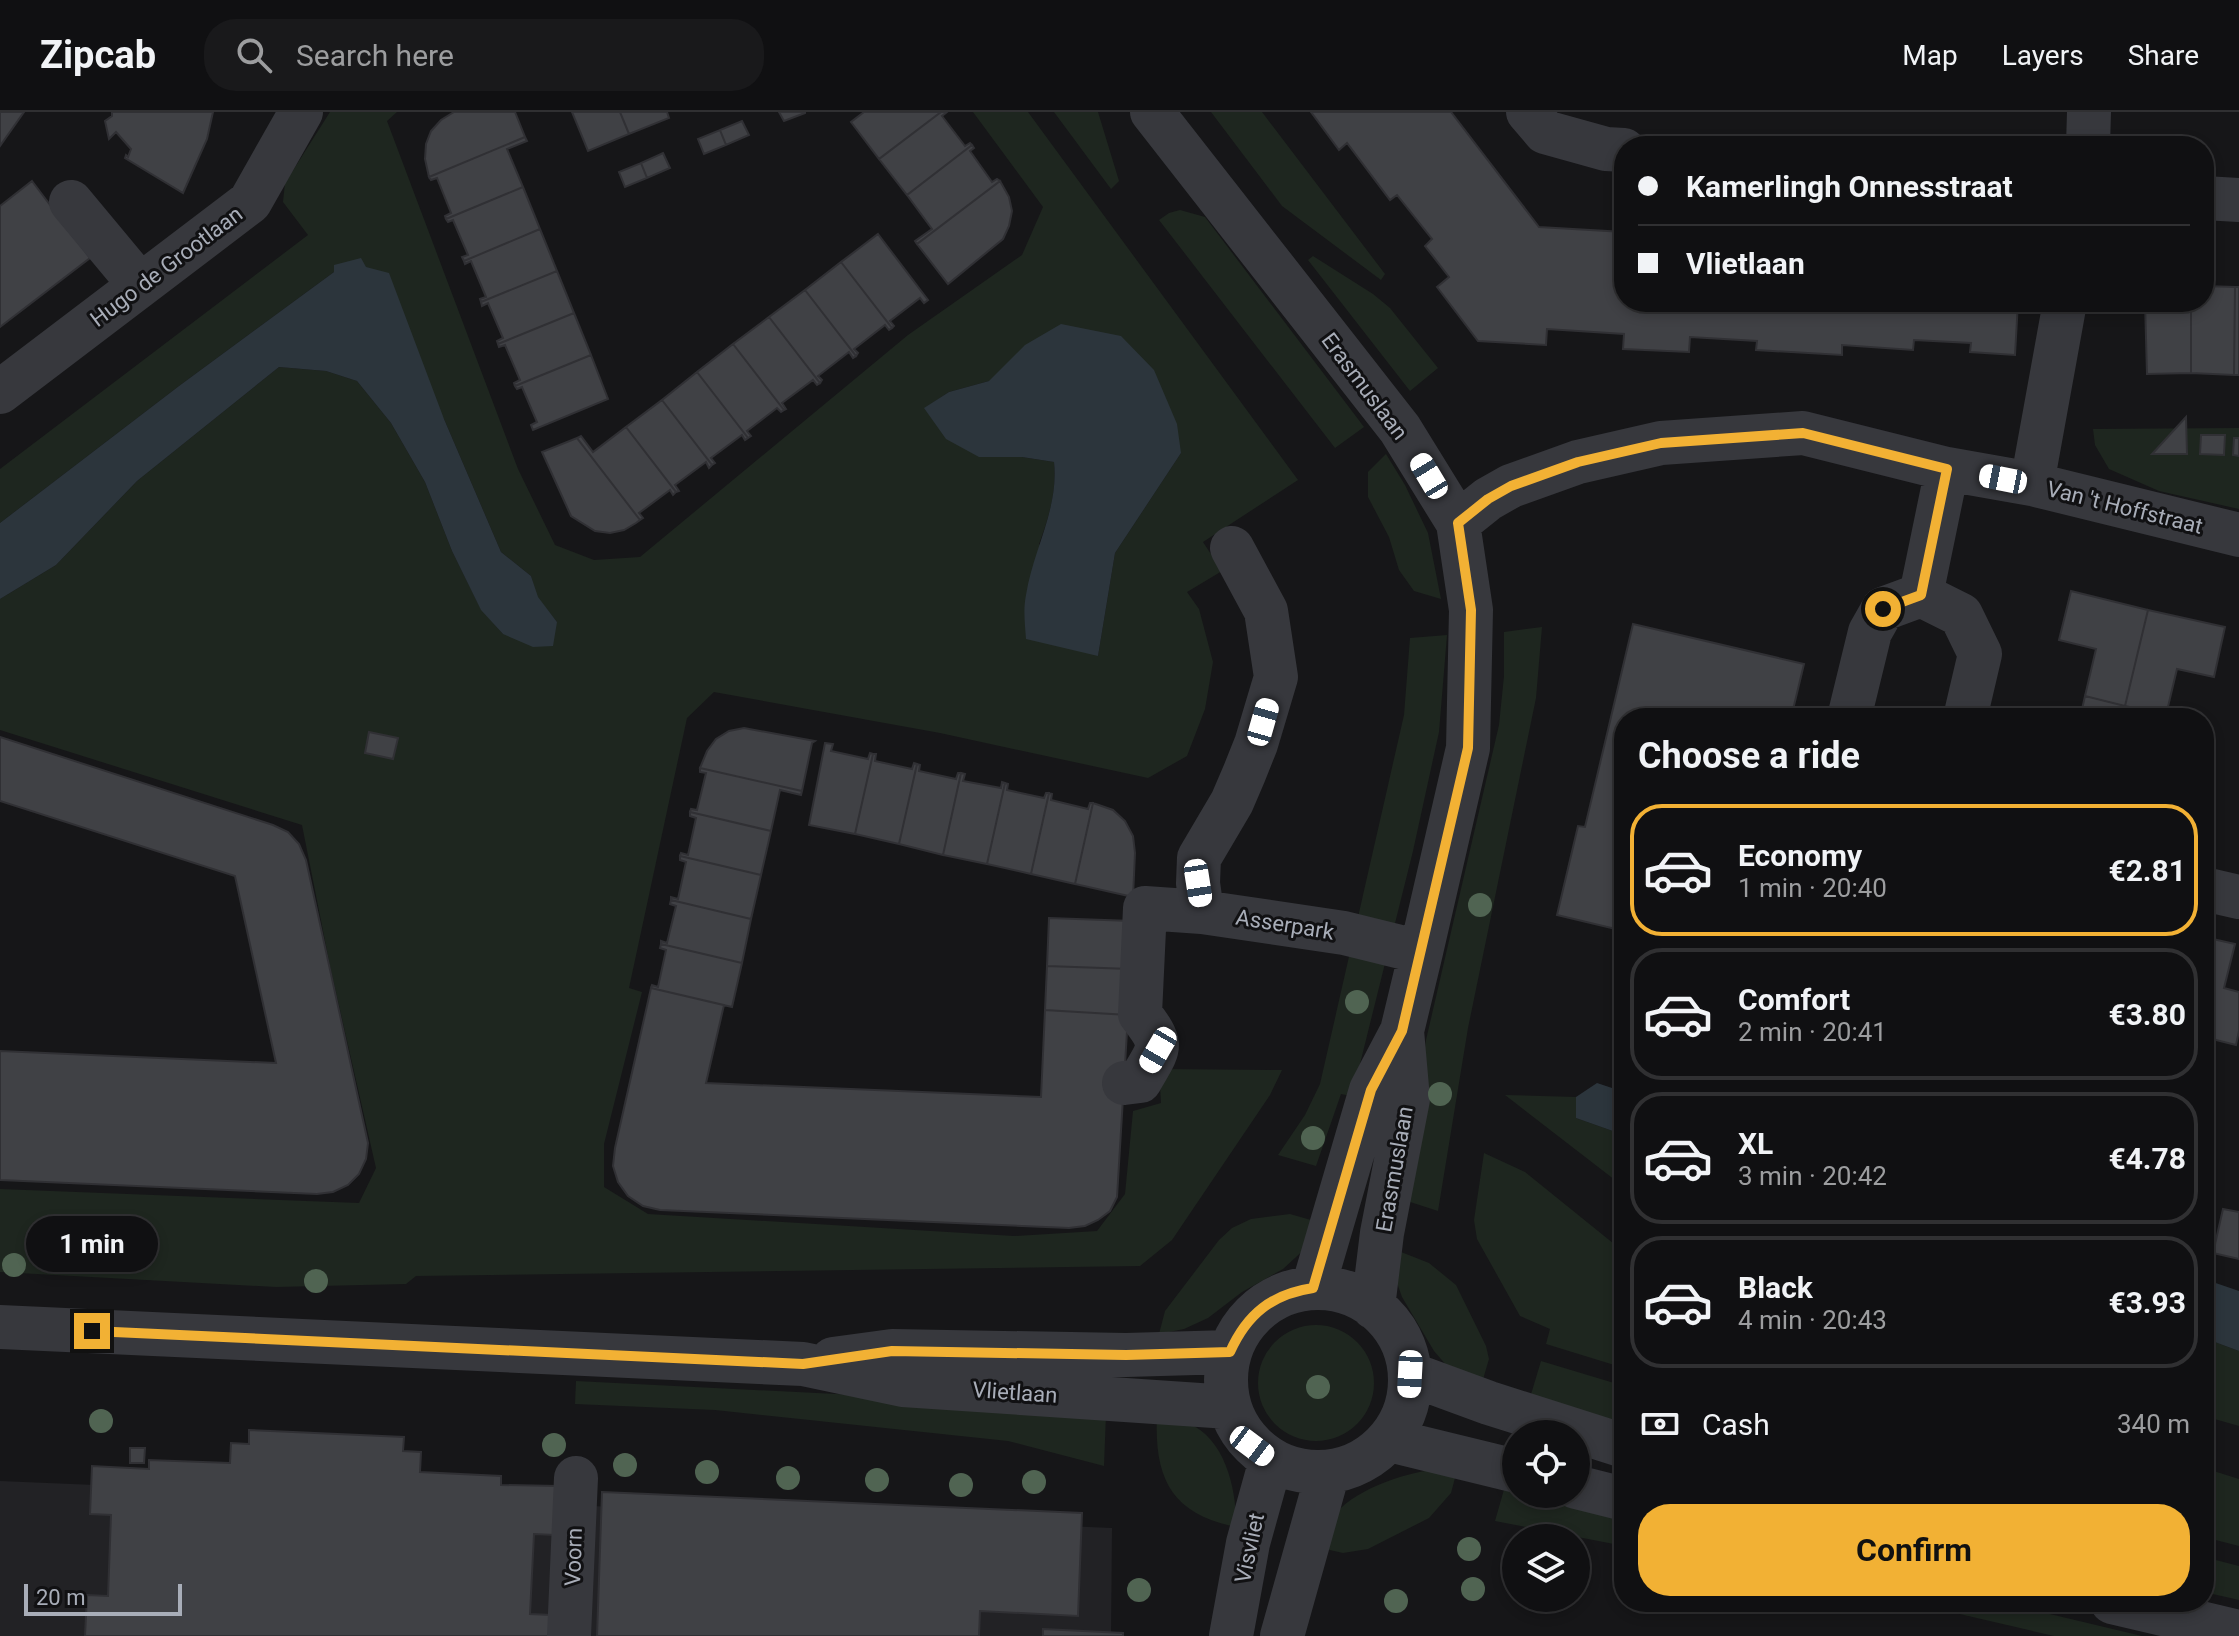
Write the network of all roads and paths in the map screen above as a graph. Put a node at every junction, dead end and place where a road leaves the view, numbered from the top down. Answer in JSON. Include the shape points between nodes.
{"nodes":[{"id":1,"x":301,"y":112,"type":"edge"},
{"id":2,"x":1152,"y":112,"type":"edge"},
{"id":3,"x":2089,"y":112,"type":"edge"},
{"id":4,"x":1541,"y":119,"type":"edge"},
{"id":5,"x":2088,"y":136,"type":"edge"},
{"id":6,"x":1614,"y":149,"type":"edge"},
{"id":7,"x":2214,"y":199,"type":"edge"},
{"id":8,"x":2239,"y":200,"type":"edge"},
{"id":9,"x":71,"y":202,"type":"dead end"},
{"id":10,"x":140,"y":285,"type":"junction"},
{"id":11,"x":2063,"y":312,"type":"edge"},
{"id":12,"x":0,"y":392,"type":"edge"},
{"id":13,"x":1947,"y":469,"type":"junction"},
{"id":14,"x":2032,"y":484,"type":"junction"},
{"id":15,"x":1458,"y":523,"type":"junction"},
{"id":16,"x":2239,"y":535,"type":"edge"},
{"id":17,"x":1232,"y":548,"type":"dead end"},
{"id":18,"x":1921,"y":595,"type":"junction"},
{"id":19,"x":1851,"y":708,"type":"edge"},
{"id":20,"x":1967,"y":708,"type":"edge"},
{"id":21,"x":2214,"y":891,"type":"edge"},
{"id":22,"x":2239,"y":897,"type":"edge"},
{"id":23,"x":1202,"y":912,"type":"junction"},
{"id":24,"x":1421,"y":952,"type":"junction"},
{"id":25,"x":1402,"y":1031,"type":"junction"},
{"id":26,"x":1124,"y":1083,"type":"dead end"},
{"id":27,"x":1313,"y":1288,"type":"junction"},
{"id":28,"x":1373,"y":1307,"type":"junction"},
{"id":29,"x":0,"y":1327,"type":"edge"},
{"id":30,"x":1230,"y":1352,"type":"junction"},
{"id":31,"x":803,"y":1364,"type":"junction"},
{"id":32,"x":1410,"y":1374,"type":"junction"},
{"id":33,"x":1229,"y":1407,"type":"junction"},
{"id":34,"x":1389,"y":1440,"type":"junction"},
{"id":35,"x":1614,"y":1443,"type":"edge"},
{"id":36,"x":1271,"y":1460,"type":"junction"},
{"id":37,"x":1502,"y":1468,"type":"edge"},
{"id":38,"x":1328,"y":1472,"type":"junction"},
{"id":39,"x":576,"y":1478,"type":"dead end"},
{"id":40,"x":1590,"y":1490,"type":"edge"},
{"id":41,"x":1614,"y":1496,"type":"edge"},
{"id":42,"x":2154,"y":1612,"type":"edge"},
{"id":43,"x":2239,"y":1632,"type":"edge"},
{"id":44,"x":569,"y":1636,"type":"edge"},
{"id":45,"x":1231,"y":1636,"type":"edge"},
{"id":46,"x":1282,"y":1636,"type":"edge"}],
"edges":[{"from":1,"to":10,"type":"street","name":"Hugo de Grootlaan","via":[[250,202]]},
{"from":2,"to":15,"type":"street","name":"Erasmuslaan","via":[[1400,429]]},
{"from":3,"to":5,"type":"street"},
{"from":4,"to":6,"type":"street"},
{"from":7,"to":8,"type":"street"},
{"from":9,"to":10,"type":"street"},
{"from":10,"to":12,"type":"street","name":"Hugo de Grootlaan"},
{"from":11,"to":14,"type":"street"},
{"from":13,"to":14,"type":"street","name":"Van 't Hoffstraat"},
{"from":13,"to":15,"type":"street","name":"Van 't Hoffstraat","via":[[1803,433],[1661,443],[1578,462],[1511,486]]},
{"from":13,"to":18,"type":"street"},
{"from":14,"to":16,"type":"street","name":"Van 't Hoffstraat"},
{"from":15,"to":24,"type":"street","name":"Erasmuslaan","via":[[1471,610],[1468,748]]},
{"from":17,"to":23,"type":"street","via":[[1266,611],[1276,677],[1244,774],[1199,858]]},
{"from":18,"to":19,"type":"street","via":[[1883,609],[1870,632]]},
{"from":18,"to":20,"type":"street","via":[[1961,615],[1980,654]]},
{"from":21,"to":22,"type":"street"},
{"from":23,"to":24,"type":"street","name":"Asserpark","via":[[1344,933]]},
{"from":23,"to":26,"type":"street","name":"Asserpark","via":[[1145,908],[1140,1014],[1157,1036],[1158,1050],[1140,1081]]},
{"from":24,"to":25,"type":"street","name":"Erasmuslaan"},
{"from":25,"to":27,"type":"street","name":"Erasmuslaan","via":[[1371,1090]]},
{"from":25,"to":28,"type":"street","name":"Erasmuslaan","via":[[1408,1099]]},
{"from":27,"to":28,"type":"street","via":[[1355,1296]]},
{"from":27,"to":30,"type":"street","via":[[1261,1307]]},
{"from":28,"to":32,"type":"street","via":[[1399,1336]]},
{"from":29,"to":31,"type":"street","name":"Vlietlaan"},
{"from":30,"to":31,"type":"street","name":"Vlietlaan","via":[[892,1351]]},
{"from":30,"to":33,"type":"street","via":[[1225,1370]]},
{"from":31,"to":33,"type":"street","name":"Vlietlaan","via":[[903,1385]]},
{"from":32,"to":34,"type":"street","via":[[1405,1408]]},
{"from":32,"to":35,"type":"street"},
{"from":33,"to":36,"type":"street","via":[[1252,1446]]},
{"from":34,"to":37,"type":"street"},
{"from":34,"to":38,"type":"street","via":[[1351,1467]]},
{"from":36,"to":38,"type":"street","via":[[1308,1472]]},
{"from":36,"to":45,"type":"street","name":"Visvliet","via":[[1248,1543]]},
{"from":38,"to":46,"type":"street"},
{"from":39,"to":44,"type":"street","name":"Voorn"},
{"from":40,"to":41,"type":"street"},
{"from":42,"to":43,"type":"street"}]}
